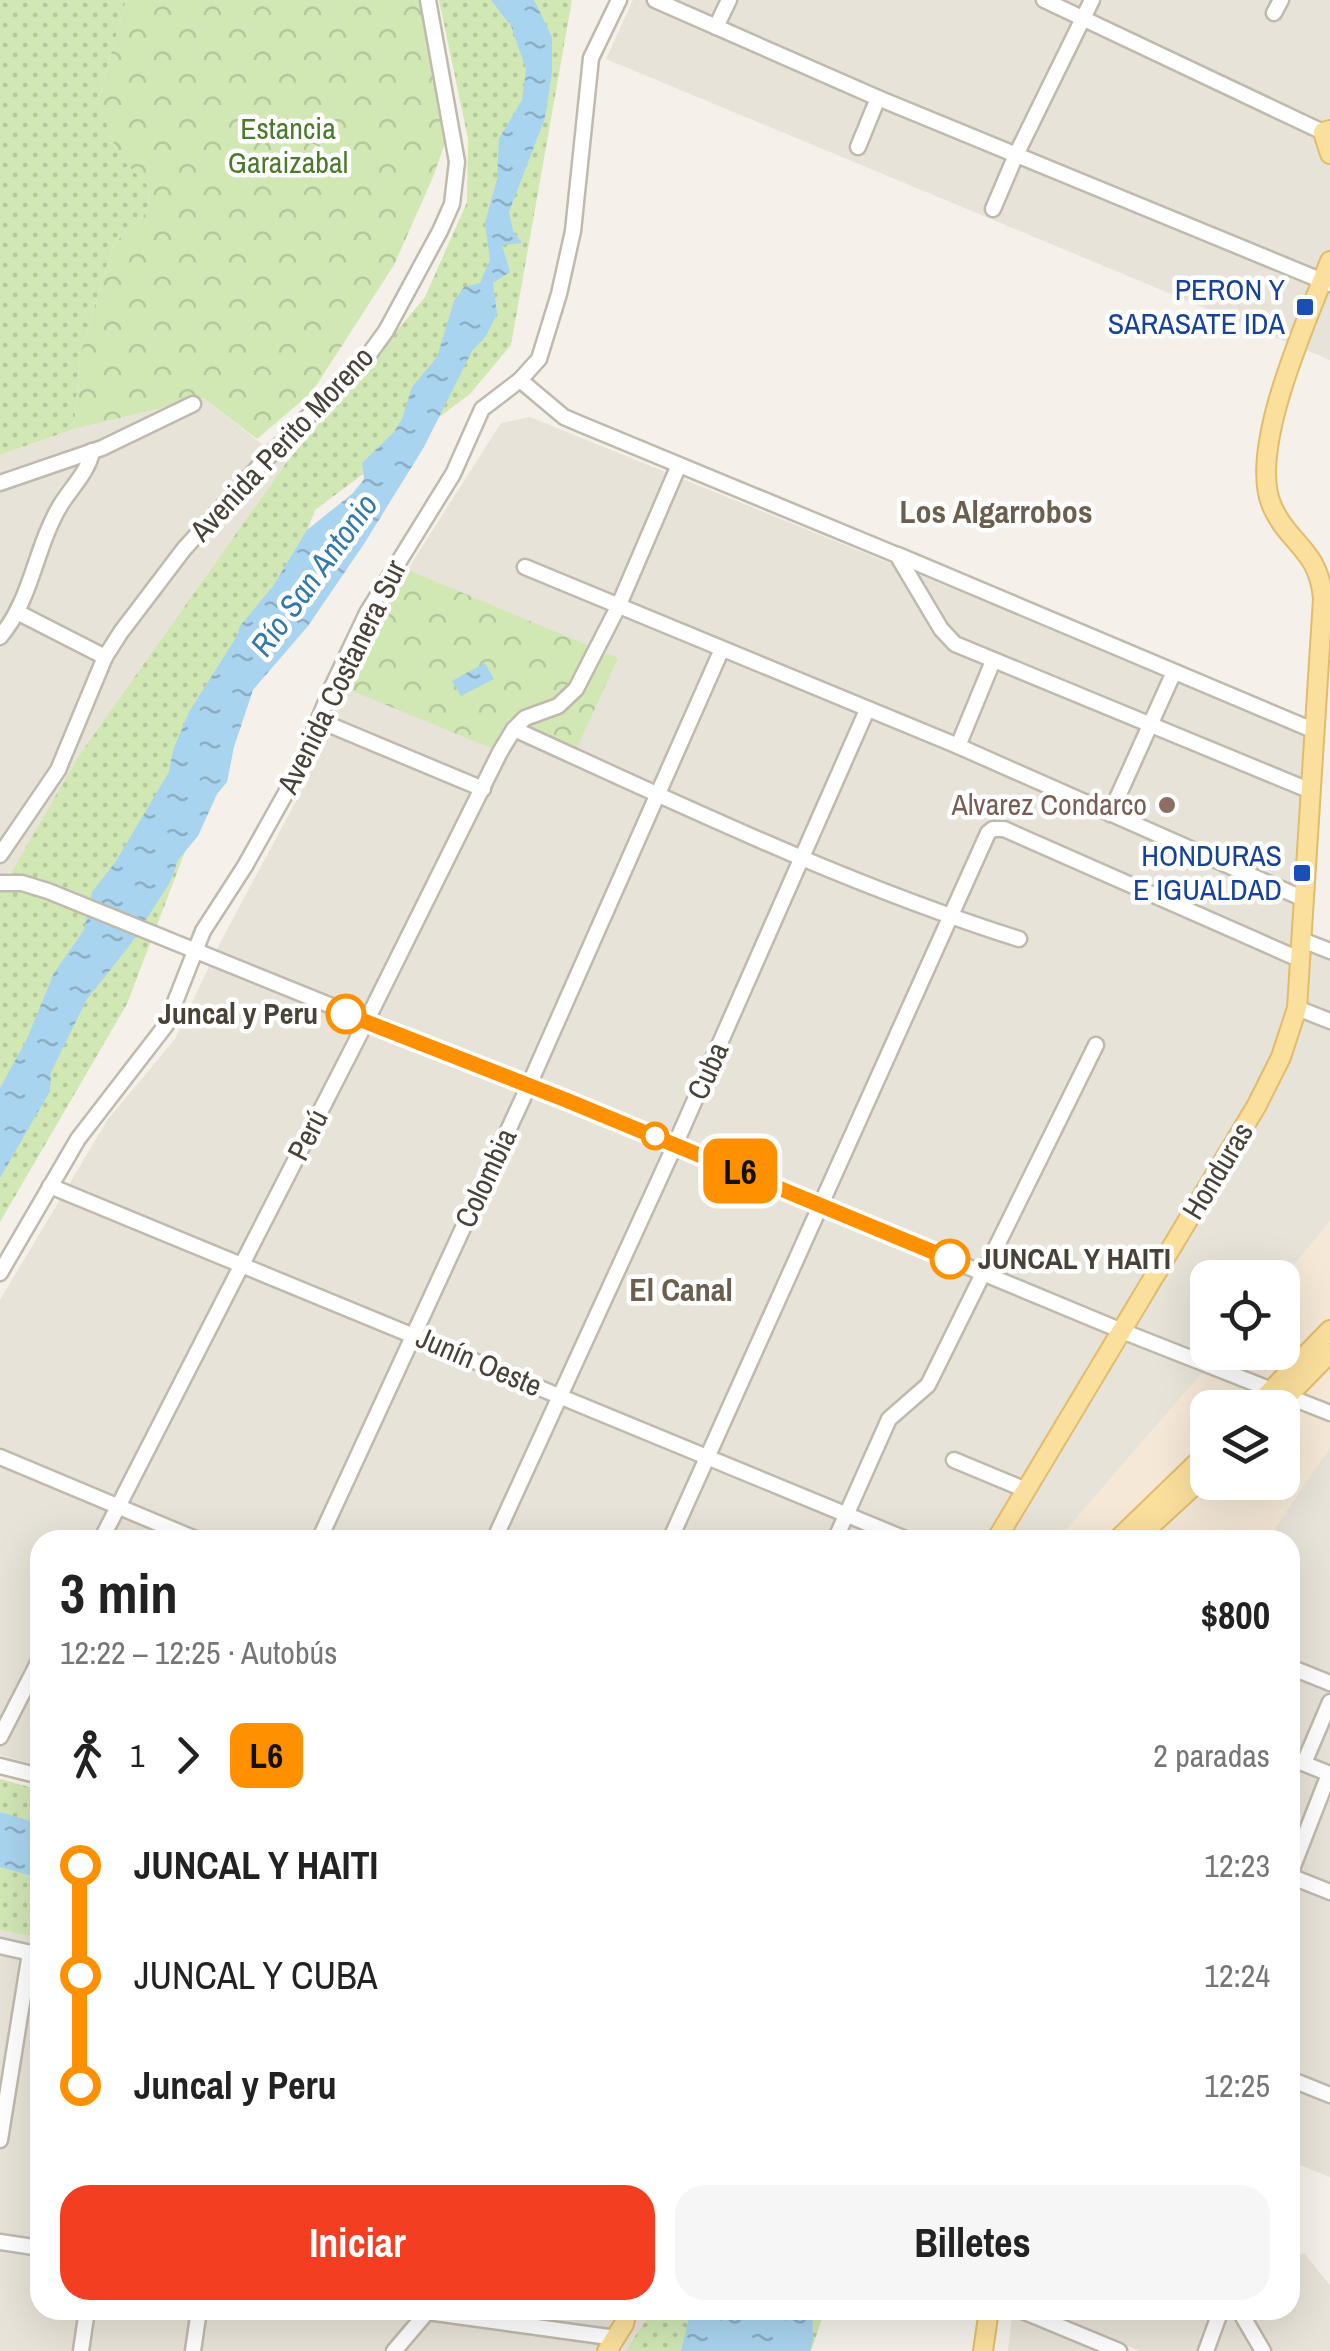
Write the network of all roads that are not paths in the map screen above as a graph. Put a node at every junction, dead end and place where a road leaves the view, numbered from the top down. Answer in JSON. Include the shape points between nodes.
{"nodes":[{"id":1,"x":428,"y":0,"type":"edge"},
{"id":2,"x":618,"y":0,"type":"edge"},
{"id":3,"x":729,"y":0,"type":"edge"},
{"id":4,"x":1044,"y":0,"type":"edge"},
{"id":5,"x":1092,"y":0,"type":"edge"},
{"id":6,"x":662,"y":2,"type":"edge"},
{"id":7,"x":1083,"y":18,"type":"junction"},
{"id":8,"x":716,"y":27,"type":"junction"},
{"id":9,"x":878,"y":98,"type":"junction"},
{"id":10,"x":1327,"y":131,"type":"edge"},
{"id":11,"x":858,"y":147,"type":"dead end"},
{"id":12,"x":1016,"y":154,"type":"junction"},
{"id":13,"x":1330,"y":154,"type":"edge"},
{"id":14,"x":993,"y":209,"type":"dead end"},
{"id":15,"x":1330,"y":261,"type":"edge"},
{"id":16,"x":1326,"y":282,"type":"edge"},
{"id":17,"x":520,"y":380,"type":"junction"},
{"id":18,"x":193,"y":404,"type":"dead end"},
{"id":19,"x":92,"y":451,"type":"junction"},
{"id":20,"x":679,"y":465,"type":"junction"},
{"id":21,"x":0,"y":483,"type":"edge"},
{"id":22,"x":897,"y":555,"type":"junction"},
{"id":23,"x":525,"y":567,"type":"dead end"},
{"id":24,"x":618,"y":606,"type":"junction"},
{"id":25,"x":19,"y":612,"type":"junction"},
{"id":26,"x":0,"y":637,"type":"edge"},
{"id":27,"x":722,"y":650,"type":"junction"},
{"id":28,"x":105,"y":657,"type":"junction"},
{"id":29,"x":994,"y":661,"type":"junction"},
{"id":30,"x":1174,"y":672,"type":"junction"},
{"id":31,"x":867,"y":710,"type":"junction"},
{"id":32,"x":318,"y":720,"type":"junction"},
{"id":33,"x":1150,"y":725,"type":"junction"},
{"id":34,"x":514,"y":729,"type":"junction"},
{"id":35,"x":1315,"y":730,"type":"junction"},
{"id":36,"x":958,"y":746,"type":"junction"},
{"id":37,"x":482,"y":789,"type":"junction"},
{"id":38,"x":1311,"y":791,"type":"junction"},
{"id":39,"x":659,"y":794,"type":"junction"},
{"id":40,"x":1110,"y":814,"type":"junction"},
{"id":41,"x":0,"y":855,"type":"edge"},
{"id":42,"x":802,"y":856,"type":"junction"},
{"id":43,"x":3,"y":882,"type":"edge"},
{"id":44,"x":1304,"y":899,"type":"junction"},
{"id":45,"x":952,"y":918,"type":"junction"},
{"id":46,"x":1018,"y":939,"type":"dead end"},
{"id":47,"x":1302,"y":940,"type":"junction"},
{"id":48,"x":1330,"y":951,"type":"edge"},
{"id":49,"x":194,"y":952,"type":"junction"},
{"id":50,"x":1302,"y":960,"type":"junction"},
{"id":51,"x":1297,"y":1008,"type":"junction"},
{"id":52,"x":1330,"y":1021,"type":"edge"},
{"id":53,"x":366,"y":1022,"type":"junction"},
{"id":54,"x":1096,"y":1044,"type":"dead end"},
{"id":55,"x":529,"y":1086,"type":"junction"},
{"id":56,"x":676,"y":1145,"type":"junction"},
{"id":57,"x":50,"y":1186,"type":"junction"},
{"id":58,"x":819,"y":1204,"type":"junction"},
{"id":59,"x":242,"y":1265,"type":"junction"},
{"id":60,"x":0,"y":1273,"type":"edge"},
{"id":61,"x":983,"y":1273,"type":"junction"},
{"id":62,"x":1122,"y":1331,"type":"junction"},
{"id":63,"x":1330,"y":1333,"type":"edge"},
{"id":64,"x":412,"y":1334,"type":"junction"},
{"id":65,"x":1330,"y":1354,"type":"edge"},
{"id":66,"x":1253,"y":1390,"type":"edge"},
{"id":67,"x":1283,"y":1390,"type":"edge"},
{"id":68,"x":1287,"y":1390,"type":"edge"},
{"id":69,"x":560,"y":1396,"type":"junction"},
{"id":70,"x":1300,"y":1406,"type":"edge"},
{"id":71,"x":1330,"y":1413,"type":"edge"},
{"id":72,"x":0,"y":1457,"type":"edge"},
{"id":73,"x":706,"y":1457,"type":"junction"},
{"id":74,"x":954,"y":1460,"type":"dead end"},
{"id":75,"x":1190,"y":1469,"type":"edge"},
{"id":76,"x":1026,"y":1490,"type":"junction"},
{"id":77,"x":1190,"y":1490,"type":"edge"},
{"id":78,"x":118,"y":1506,"type":"junction"},
{"id":79,"x":845,"y":1515,"type":"junction"},
{"id":80,"x":106,"y":1530,"type":"edge"},
{"id":81,"x":174,"y":1530,"type":"edge"},
{"id":82,"x":324,"y":1530,"type":"edge"},
{"id":83,"x":499,"y":1530,"type":"edge"},
{"id":84,"x":674,"y":1530,"type":"edge"},
{"id":85,"x":839,"y":1530,"type":"edge"},
{"id":86,"x":883,"y":1530,"type":"edge"},
{"id":87,"x":1002,"y":1530,"type":"edge"},
{"id":88,"x":1127,"y":1530,"type":"edge"},
{"id":89,"x":1146,"y":1530,"type":"edge"},
{"id":90,"x":1300,"y":1671,"type":"edge"},
{"id":91,"x":30,"y":1678,"type":"edge"},
{"id":92,"x":1330,"y":1684,"type":"edge"},
{"id":93,"x":1330,"y":1702,"type":"edge"},
{"id":94,"x":0,"y":1737,"type":"edge"},
{"id":95,"x":1300,"y":1755,"type":"edge"},
{"id":96,"x":1300,"y":1761,"type":"edge"},
{"id":97,"x":0,"y":1766,"type":"edge"},
{"id":98,"x":30,"y":1774,"type":"edge"},
{"id":99,"x":1329,"y":1774,"type":"edge"},
{"id":100,"x":1300,"y":1848,"type":"edge"},
{"id":101,"x":1300,"y":1878,"type":"edge"},
{"id":102,"x":1330,"y":1892,"type":"edge"},
{"id":103,"x":0,"y":1946,"type":"edge"},
{"id":104,"x":30,"y":1953,"type":"edge"},
{"id":105,"x":30,"y":1981,"type":"edge"},
{"id":106,"x":1300,"y":2083,"type":"edge"},
{"id":107,"x":1330,"y":2095,"type":"edge"},
{"id":108,"x":0,"y":2140,"type":"edge"},
{"id":109,"x":0,"y":2242,"type":"edge"},
{"id":110,"x":30,"y":2246,"type":"edge"},
{"id":111,"x":86,"y":2320,"type":"edge"},
{"id":112,"x":198,"y":2320,"type":"edge"},
{"id":113,"x":416,"y":2320,"type":"edge"},
{"id":114,"x":475,"y":2320,"type":"edge"},
{"id":115,"x":625,"y":2320,"type":"edge"},
{"id":116,"x":988,"y":2320,"type":"edge"},
{"id":117,"x":1000,"y":2320,"type":"edge"},
{"id":118,"x":1044,"y":2320,"type":"edge"},
{"id":119,"x":1217,"y":2320,"type":"edge"},
{"id":120,"x":1245,"y":2320,"type":"edge"},
{"id":121,"x":612,"y":2344,"type":"edge"},
{"id":122,"x":81,"y":2351,"type":"edge"},
{"id":123,"x":193,"y":2351,"type":"edge"},
{"id":124,"x":394,"y":2351,"type":"edge"},
{"id":125,"x":983,"y":2351,"type":"edge"},
{"id":126,"x":996,"y":2351,"type":"edge"},
{"id":127,"x":1119,"y":2351,"type":"edge"},
{"id":128,"x":1206,"y":2351,"type":"edge"},
{"id":129,"x":1263,"y":2351,"type":"edge"}],
"edges":[{"from":1,"to":28,"type":"street","name":"Avenida Perito Moreno","via":[[457,162],[452,204],[440,231],[368,357],[184,549]]},
{"from":2,"to":17,"type":"street","name":"Avenida Costanera Sur","via":[[588,70],[576,204],[559,294],[539,360]]},
{"from":3,"to":8,"type":"street"},
{"from":4,"to":7,"type":"street"},
{"from":5,"to":7,"type":"street"},
{"from":6,"to":8,"type":"street"},
{"from":7,"to":10,"type":"street"},
{"from":7,"to":12,"type":"street"},
{"from":8,"to":9,"type":"street"},
{"from":9,"to":11,"type":"street"},
{"from":9,"to":12,"type":"street"},
{"from":10,"to":13,"type":"main road"},
{"from":12,"to":14,"type":"street"},
{"from":12,"to":16,"type":"street"},
{"from":15,"to":16,"type":"main road","name":"Honduras"},
{"from":16,"to":35,"type":"main road","name":"Honduras","via":[[1294,351],[1264,463],[1270,502],[1311,556],[1322,583]]},
{"from":17,"to":20,"type":"street","via":[[564,417]]},
{"from":17,"to":32,"type":"street","name":"Avenida Costanera Sur","via":[[482,409],[453,474],[367,613]]},
{"from":18,"to":19,"type":"street"},
{"from":19,"to":21,"type":"street"},
{"from":19,"to":25,"type":"street","via":[[56,512]]},
{"from":20,"to":22,"type":"street"},
{"from":20,"to":24,"type":"street"},
{"from":22,"to":29,"type":"street","via":[[946,636]]},
{"from":22,"to":30,"type":"street"},
{"from":23,"to":24,"type":"street"},
{"from":24,"to":27,"type":"street"},
{"from":24,"to":34,"type":"street","via":[[576,689]]},
{"from":25,"to":26,"type":"street"},
{"from":25,"to":28,"type":"street"},
{"from":27,"to":31,"type":"street"},
{"from":27,"to":39,"type":"street","name":"Colombia"},
{"from":28,"to":41,"type":"street","name":"Avenida Perito Moreno","via":[[58,770]]},
{"from":29,"to":33,"type":"street"},
{"from":29,"to":36,"type":"street"},
{"from":30,"to":33,"type":"street"},
{"from":30,"to":35,"type":"street"},
{"from":31,"to":36,"type":"street"},
{"from":31,"to":42,"type":"street","name":"Cuba"},
{"from":32,"to":37,"type":"street"},
{"from":32,"to":49,"type":"street","name":"Avenida Costanera Sur","via":[[297,773]]},
{"from":33,"to":38,"type":"street"},
{"from":33,"to":40,"type":"street"},
{"from":34,"to":37,"type":"street","name":"Perú"},
{"from":34,"to":39,"type":"street"},
{"from":35,"to":38,"type":"main road","name":"Honduras"},
{"from":36,"to":40,"type":"street"},
{"from":37,"to":53,"type":"street","name":"Perú"},
{"from":38,"to":44,"type":"main road","name":"Honduras"},
{"from":39,"to":42,"type":"street"},
{"from":39,"to":55,"type":"street","name":"Colombia"},
{"from":40,"to":44,"type":"street"},
{"from":42,"to":45,"type":"street"},
{"from":42,"to":56,"type":"street","name":"Cuba"},
{"from":43,"to":49,"type":"street","via":[[48,891]]},
{"from":44,"to":47,"type":"main road","name":"Honduras"},
{"from":45,"to":46,"type":"street"},
{"from":45,"to":50,"type":"street","via":[[984,838],[1004,829]]},
{"from":45,"to":58,"type":"street"},
{"from":47,"to":48,"type":"street"},
{"from":47,"to":50,"type":"main road","name":"Honduras"},
{"from":49,"to":53,"type":"street"},
{"from":49,"to":57,"type":"street","name":"Avenida Costanera Sur","via":[[166,1025],[94,1116]]},
{"from":50,"to":51,"type":"main road","name":"Honduras"},
{"from":51,"to":52,"type":"street"},
{"from":51,"to":62,"type":"main road","name":"Honduras","via":[[1270,1083]]},
{"from":53,"to":55,"type":"street"},
{"from":53,"to":59,"type":"street","name":"Perú"},
{"from":54,"to":61,"type":"street"},
{"from":55,"to":56,"type":"street"},
{"from":55,"to":64,"type":"street","name":"Colombia"},
{"from":56,"to":58,"type":"street"},
{"from":56,"to":69,"type":"street","name":"Cuba"},
{"from":57,"to":59,"type":"street","name":"Junín Oeste"},
{"from":57,"to":60,"type":"street","name":"Avenida Costanera Sur"},
{"from":58,"to":61,"type":"street"},
{"from":58,"to":73,"type":"street"},
{"from":59,"to":64,"type":"street","name":"Junín Oeste"},
{"from":59,"to":78,"type":"street","name":"Perú"},
{"from":61,"to":62,"type":"street"},
{"from":61,"to":79,"type":"street","via":[[928,1386],[888,1420]]},
{"from":62,"to":66,"type":"street"},
{"from":62,"to":76,"type":"main road","name":"Honduras"},
{"from":63,"to":67,"type":"main road"},
{"from":64,"to":69,"type":"street","name":"Junín Oeste"},
{"from":64,"to":82,"type":"street","name":"Colombia"},
{"from":65,"to":68,"type":"main road"},
{"from":69,"to":73,"type":"street","name":"Junín Oeste"},
{"from":69,"to":83,"type":"street","name":"Cuba"},
{"from":70,"to":71,"type":"street"},
{"from":72,"to":78,"type":"street"},
{"from":73,"to":79,"type":"street","name":"Junín Oeste"},
{"from":73,"to":84,"type":"street"},
{"from":74,"to":76,"type":"street"},
{"from":75,"to":88,"type":"main road"},
{"from":76,"to":87,"type":"main road","name":"Honduras"},
{"from":77,"to":89,"type":"main road"},
{"from":78,"to":80,"type":"street","name":"Perú"},
{"from":78,"to":81,"type":"street"},
{"from":79,"to":85,"type":"street"},
{"from":79,"to":86,"type":"street","name":"Junín Oeste"},
{"from":90,"to":92,"type":"street"},
{"from":91,"to":94,"type":"street"},
{"from":93,"to":95,"type":"street"},
{"from":96,"to":99,"type":"street"},
{"from":97,"to":98,"type":"street"},
{"from":99,"to":100,"type":"street"},
{"from":101,"to":102,"type":"street"},
{"from":103,"to":104,"type":"street"},
{"from":105,"to":108,"type":"street"},
{"from":106,"to":107,"type":"street"},
{"from":109,"to":110,"type":"street"},
{"from":111,"to":122,"type":"street"},
{"from":112,"to":123,"type":"street"},
{"from":113,"to":124,"type":"street"},
{"from":114,"to":121,"type":"street"},
{"from":115,"to":121,"type":"main road"},
{"from":116,"to":125,"type":"main road"},
{"from":117,"to":126,"type":"main road"},
{"from":118,"to":127,"type":"street"},
{"from":119,"to":128,"type":"street"},
{"from":120,"to":129,"type":"street"}]}
